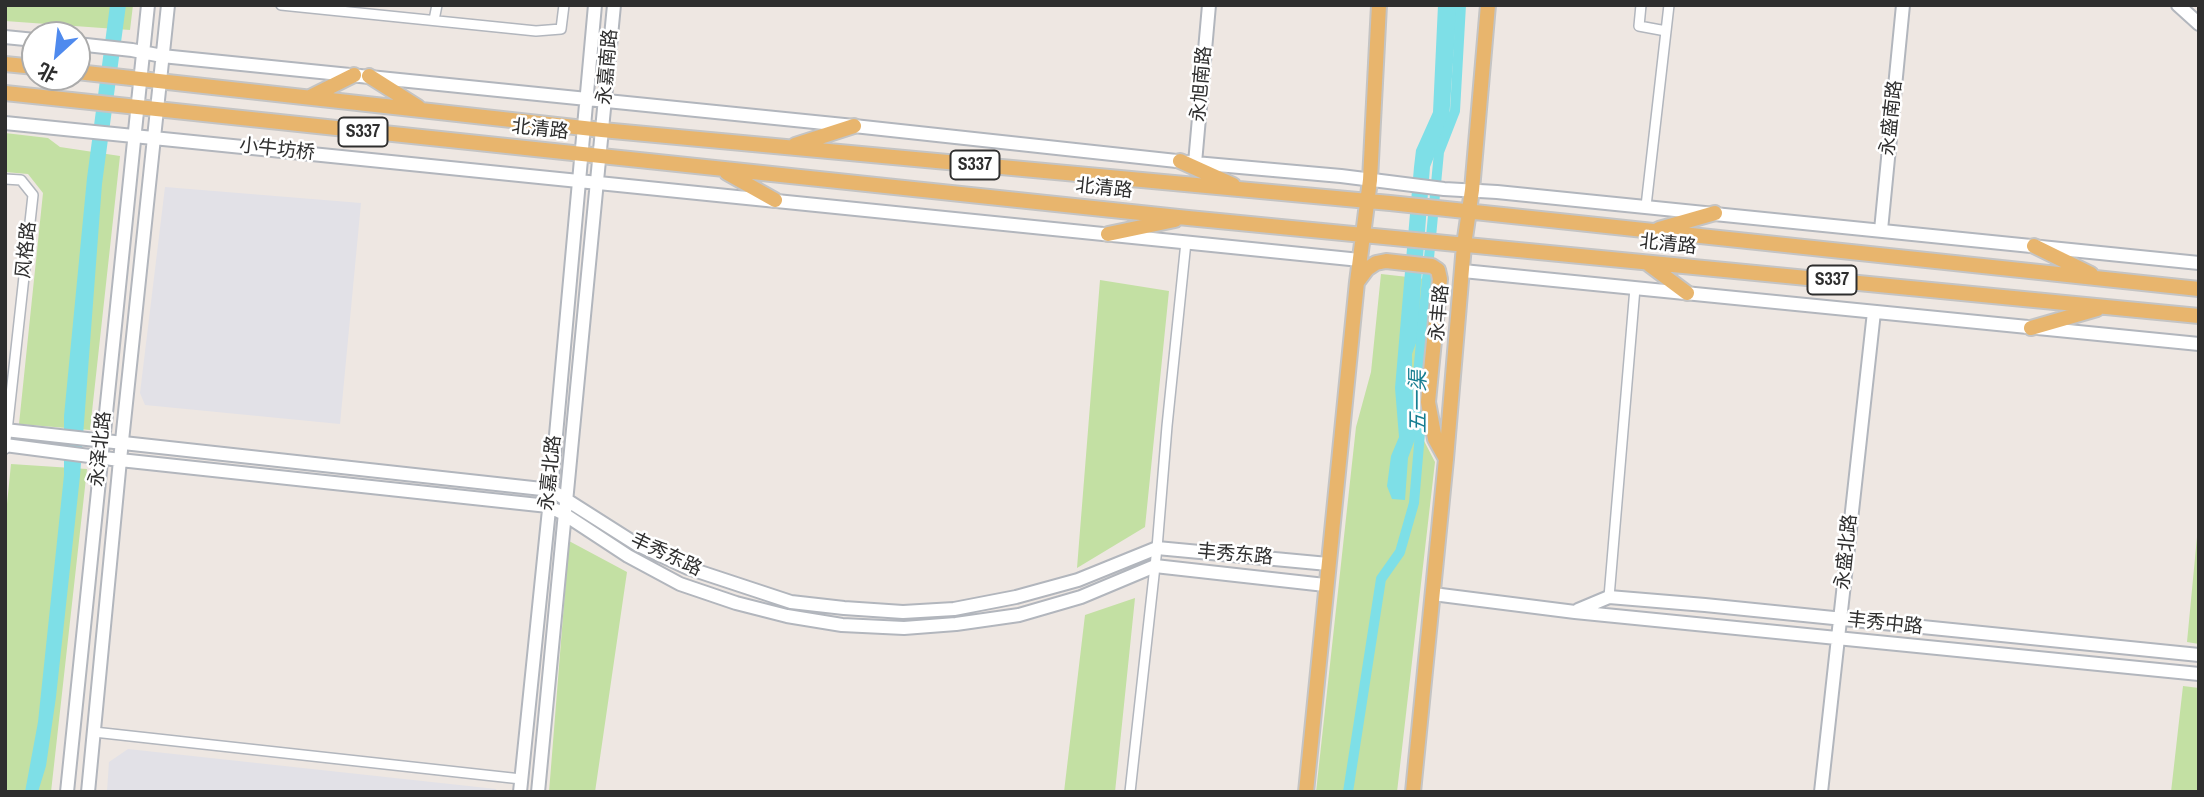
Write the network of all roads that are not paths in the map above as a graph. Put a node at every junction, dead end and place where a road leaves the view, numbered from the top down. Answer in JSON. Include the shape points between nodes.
{"nodes":[{"id":1,"x":148,"y":5,"type":"edge"},
{"id":2,"x":167,"y":5,"type":"edge"},
{"id":3,"x":281,"y":5,"type":"edge"},
{"id":4,"x":437,"y":5,"type":"edge"},
{"id":5,"x":564,"y":5,"type":"edge"},
{"id":6,"x":595,"y":5,"type":"edge"},
{"id":7,"x":614,"y":5,"type":"edge"},
{"id":8,"x":1209,"y":5,"type":"edge"},
{"id":9,"x":1379,"y":5,"type":"edge"},
{"id":10,"x":1488,"y":5,"type":"edge"},
{"id":11,"x":1641,"y":5,"type":"edge"},
{"id":12,"x":1669,"y":5,"type":"edge"},
{"id":13,"x":1903,"y":5,"type":"edge"},
{"id":14,"x":2178,"y":5,"type":"edge"},
{"id":15,"x":320,"y":7,"type":"edge"},
{"id":16,"x":434,"y":20,"type":"junction"},
{"id":17,"x":2199,"y":24,"type":"edge"},
{"id":18,"x":1666,"y":31,"type":"junction"},
{"id":19,"x":91,"y":46,"type":"edge"},
{"id":20,"x":137,"y":51,"type":"junction"},
{"id":21,"x":162,"y":56,"type":"junction"},
{"id":22,"x":91,"y":73,"type":"edge"},
{"id":23,"x":362,"y":76,"type":"junction"},
{"id":24,"x":134,"y":78,"type":"junction"},
{"id":25,"x":159,"y":81,"type":"junction"},
{"id":26,"x":5,"y":93,"type":"edge"},
{"id":27,"x":310,"y":97,"type":"junction"},
{"id":28,"x":586,"y":99,"type":"junction"},
{"id":29,"x":605,"y":100,"type":"junction"},
{"id":30,"x":132,"y":106,"type":"junction"},
{"id":31,"x":157,"y":108,"type":"junction"},
{"id":32,"x":422,"y":110,"type":"junction"},
{"id":33,"x":5,"y":123,"type":"edge"},
{"id":34,"x":854,"y":126,"type":"junction"},
{"id":35,"x":584,"y":128,"type":"junction"},
{"id":36,"x":602,"y":130,"type":"junction"},
{"id":37,"x":129,"y":136,"type":"junction"},
{"id":38,"x":154,"y":138,"type":"junction"},
{"id":39,"x":787,"y":147,"type":"junction"},
{"id":40,"x":581,"y":154,"type":"junction"},
{"id":41,"x":600,"y":156,"type":"junction"},
{"id":42,"x":1187,"y":162,"type":"junction"},
{"id":43,"x":720,"y":169,"type":"junction"},
{"id":44,"x":5,"y":179,"type":"edge"},
{"id":45,"x":579,"y":180,"type":"junction"},
{"id":46,"x":1370,"y":180,"type":"junction"},
{"id":47,"x":598,"y":182,"type":"junction"},
{"id":48,"x":1244,"y":190,"type":"junction"},
{"id":49,"x":1472,"y":190,"type":"junction"},
{"id":50,"x":775,"y":200,"type":"junction"},
{"id":51,"x":1366,"y":202,"type":"junction"},
{"id":52,"x":1646,"y":206,"type":"junction"},
{"id":53,"x":1468,"y":212,"type":"junction"},
{"id":54,"x":1715,"y":213,"type":"junction"},
{"id":55,"x":1188,"y":218,"type":"junction"},
{"id":56,"x":1881,"y":230,"type":"junction"},
{"id":57,"x":1653,"y":231,"type":"junction"},
{"id":58,"x":1108,"y":234,"type":"junction"},
{"id":59,"x":1364,"y":235,"type":"junction"},
{"id":60,"x":1186,"y":242,"type":"junction"},
{"id":61,"x":1464,"y":245,"type":"junction"},
{"id":62,"x":2034,"y":246,"type":"junction"},
{"id":63,"x":1360,"y":260,"type":"junction"},
{"id":64,"x":1646,"y":262,"type":"junction"},
{"id":65,"x":2199,"y":263,"type":"edge"},
{"id":66,"x":1463,"y":271,"type":"junction"},
{"id":67,"x":2099,"y":278,"type":"junction"},
{"id":68,"x":1357,"y":282,"type":"junction"},
{"id":69,"x":1635,"y":288,"type":"junction"},
{"id":70,"x":2199,"y":289,"type":"edge"},
{"id":71,"x":1687,"y":293,"type":"junction"},
{"id":72,"x":2106,"y":307,"type":"junction"},
{"id":73,"x":1874,"y":312,"type":"junction"},
{"id":74,"x":2199,"y":316,"type":"edge"},
{"id":75,"x":2031,"y":328,"type":"junction"},
{"id":76,"x":2199,"y":344,"type":"edge"},
{"id":77,"x":6,"y":430,"type":"edge"},
{"id":78,"x":102,"y":441,"type":"junction"},
{"id":79,"x":122,"y":443,"type":"junction"},
{"id":80,"x":5,"y":446,"type":"edge"},
{"id":81,"x":100,"y":458,"type":"junction"},
{"id":82,"x":1447,"y":459,"type":"junction"},
{"id":83,"x":120,"y":460,"type":"junction"},
{"id":84,"x":551,"y":490,"type":"junction"},
{"id":85,"x":565,"y":498,"type":"junction"},
{"id":86,"x":548,"y":506,"type":"junction"},
{"id":87,"x":564,"y":513,"type":"junction"},
{"id":88,"x":1157,"y":548,"type":"junction"},
{"id":89,"x":1328,"y":564,"type":"junction"},
{"id":90,"x":1154,"y":566,"type":"junction"},
{"id":91,"x":1325,"y":585,"type":"junction"},
{"id":92,"x":1433,"y":594,"type":"junction"},
{"id":93,"x":1609,"y":597,"type":"junction"},
{"id":94,"x":1575,"y":612,"type":"junction"},
{"id":95,"x":1840,"y":620,"type":"junction"},
{"id":96,"x":1838,"y":638,"type":"junction"},
{"id":97,"x":2199,"y":655,"type":"edge"},
{"id":98,"x":2199,"y":674,"type":"edge"},
{"id":99,"x":94,"y":732,"type":"junction"},
{"id":100,"x":521,"y":785,"type":"edge"},
{"id":101,"x":66,"y":792,"type":"edge"},
{"id":102,"x":88,"y":792,"type":"edge"},
{"id":103,"x":537,"y":792,"type":"edge"},
{"id":104,"x":1130,"y":792,"type":"edge"},
{"id":105,"x":1306,"y":792,"type":"edge"},
{"id":106,"x":1413,"y":792,"type":"edge"},
{"id":107,"x":1821,"y":792,"type":"edge"}],
"edges":[{"from":1,"to":20,"type":"street","name":"永泽北路"},
{"from":2,"to":21,"type":"street","name":"永泽北路"},
{"from":3,"to":15,"type":"street"},
{"from":4,"to":16,"type":"street"},
{"from":5,"to":16,"type":"street","via":[[561,29],[536,31]]},
{"from":6,"to":28,"type":"street","name":"永嘉南路"},
{"from":7,"to":29,"type":"street","name":"永嘉南路"},
{"from":8,"to":42,"type":"street","name":"永旭南路"},
{"from":9,"to":46,"type":"main road"},
{"from":10,"to":49,"type":"main road","name":"永丰路"},
{"from":11,"to":18,"type":"street","via":[[1639,26]]},
{"from":12,"to":18,"type":"street"},
{"from":13,"to":56,"type":"street","name":"永盛南路"},
{"from":14,"to":17,"type":"street"},
{"from":15,"to":16,"type":"street"},
{"from":18,"to":52,"type":"street"},
{"from":19,"to":20,"type":"street","name":"北清路"},
{"from":20,"to":21,"type":"street","name":"北清路"},
{"from":20,"to":24,"type":"street","name":"永泽北路"},
{"from":21,"to":23,"type":"street","name":"北清路"},
{"from":21,"to":25,"type":"street","name":"永泽北路"},
{"from":22,"to":24,"type":"main road","name":"北清路","number":"S337"},
{"from":23,"to":27,"type":"main road"},
{"from":23,"to":28,"type":"street","name":"北清路"},
{"from":23,"to":32,"type":"main road"},
{"from":24,"to":25,"type":"main road","name":"北清路","number":"S337"},
{"from":24,"to":30,"type":"street","name":"永泽北路"},
{"from":25,"to":27,"type":"main road","name":"北清路","number":"S337"},
{"from":25,"to":31,"type":"street","name":"永泽北路"},
{"from":26,"to":30,"type":"main road","name":"北清路","number":"S337"},
{"from":27,"to":32,"type":"main road","name":"北清路","number":"S337"},
{"from":28,"to":29,"type":"street","name":"北清路"},
{"from":28,"to":35,"type":"street","name":"永嘉南路"},
{"from":29,"to":34,"type":"street","name":"北清路"},
{"from":29,"to":36,"type":"street","name":"永嘉南路"},
{"from":30,"to":31,"type":"main road","name":"北清路","number":"S337"},
{"from":30,"to":37,"type":"street","name":"永泽北路"},
{"from":31,"to":38,"type":"street","name":"永泽北路"},
{"from":31,"to":40,"type":"main road","name":"北清路","number":"S337"},
{"from":32,"to":35,"type":"main road","name":"北清路","number":"S337"},
{"from":33,"to":37,"type":"street","name":"小牛坊桥"},
{"from":34,"to":39,"type":"main road"},
{"from":34,"to":42,"type":"street","name":"北清路"},
{"from":35,"to":36,"type":"main road","name":"北清路","number":"S337"},
{"from":35,"to":40,"type":"street","name":"永嘉南路"},
{"from":36,"to":39,"type":"main road","name":"北清路","number":"S337"},
{"from":36,"to":41,"type":"street","name":"永嘉南路"},
{"from":37,"to":38,"type":"street","name":"小牛坊桥"},
{"from":37,"to":78,"type":"street","name":"永泽北路"},
{"from":38,"to":45,"type":"street","name":"小牛坊桥"},
{"from":38,"to":79,"type":"street","name":"永泽北路"},
{"from":39,"to":48,"type":"main road","name":"北清路","number":"S337"},
{"from":40,"to":41,"type":"main road","name":"北清路","number":"S337"},
{"from":40,"to":45,"type":"street","name":"永嘉北路"},
{"from":41,"to":43,"type":"main road","name":"北清路","number":"S337"},
{"from":41,"to":47,"type":"street","name":"永嘉北路"},
{"from":42,"to":46,"type":"street","name":"北清路"},
{"from":42,"to":48,"type":"main road"},
{"from":43,"to":50,"type":"main road"},
{"from":43,"to":55,"type":"main road","name":"北清路","number":"S337"},
{"from":44,"to":77,"type":"street","name":"风格路","via":[[21,180],[33,195]]},
{"from":45,"to":47,"type":"street","name":"小牛坊桥"},
{"from":45,"to":84,"type":"street","name":"永嘉北路"},
{"from":46,"to":49,"type":"street","name":"北清路"},
{"from":46,"to":51,"type":"main road"},
{"from":47,"to":50,"type":"street"},
{"from":47,"to":85,"type":"street","name":"永嘉北路"},
{"from":48,"to":51,"type":"main road","name":"北清路","number":"S337"},
{"from":49,"to":52,"type":"street","name":"北清路"},
{"from":49,"to":53,"type":"main road","name":"永丰路"},
{"from":50,"to":58,"type":"street"},
{"from":51,"to":53,"type":"main road","name":"北清路","number":"S337"},
{"from":51,"to":59,"type":"main road"},
{"from":52,"to":54,"type":"street","name":"北清路"},
{"from":53,"to":57,"type":"main road","name":"北清路","number":"S337"},
{"from":53,"to":61,"type":"main road","name":"永丰路"},
{"from":54,"to":56,"type":"street","name":"北清路"},
{"from":54,"to":57,"type":"main road"},
{"from":55,"to":58,"type":"main road"},
{"from":55,"to":59,"type":"main road","name":"北清路","number":"S337"},
{"from":56,"to":62,"type":"street","name":"北清路"},
{"from":57,"to":67,"type":"main road","name":"北清路","number":"S337"},
{"from":58,"to":60,"type":"street"},
{"from":59,"to":61,"type":"main road","name":"北清路","number":"S337"},
{"from":59,"to":63,"type":"main road"},
{"from":60,"to":63,"type":"street"},
{"from":60,"to":88,"type":"street"},
{"from":61,"to":64,"type":"main road","name":"北清路","number":"S337"},
{"from":61,"to":66,"type":"main road","name":"永丰路"},
{"from":62,"to":65,"type":"street","name":"北清路"},
{"from":62,"to":67,"type":"main road"},
{"from":63,"to":68,"type":"main road"},
{"from":64,"to":71,"type":"main road"},
{"from":64,"to":72,"type":"main road","name":"北清路","number":"S337"},
{"from":66,"to":69,"type":"street"},
{"from":66,"to":82,"type":"main road","name":"永丰路"},
{"from":67,"to":70,"type":"main road","name":"北清路","number":"S337"},
{"from":68,"to":82,"type":"main road","via":[[1376,262],[1438,270],[1427,402],[1435,439]]},
{"from":68,"to":89,"type":"main road"},
{"from":69,"to":71,"type":"street"},
{"from":69,"to":93,"type":"street"},
{"from":71,"to":73,"type":"street"},
{"from":72,"to":74,"type":"main road","name":"北清路","number":"S337"},
{"from":72,"to":75,"type":"main road"},
{"from":73,"to":75,"type":"street"},
{"from":73,"to":95,"type":"street","name":"永盛北路"},
{"from":75,"to":76,"type":"street"},
{"from":77,"to":78,"type":"street","name":"丰秀东路"},
{"from":77,"to":80,"type":"street","name":"风格路"},
{"from":78,"to":79,"type":"street","name":"丰秀东路"},
{"from":78,"to":81,"type":"street","name":"永泽北路"},
{"from":79,"to":83,"type":"street","name":"永泽北路"},
{"from":79,"to":84,"type":"street","name":"丰秀东路"},
{"from":80,"to":81,"type":"street","name":"丰秀东路"},
{"from":81,"to":83,"type":"street","name":"丰秀东路"},
{"from":81,"to":101,"type":"street","name":"永泽北路"},
{"from":82,"to":92,"type":"main road","name":"永丰路"},
{"from":83,"to":86,"type":"street","name":"丰秀东路"},
{"from":83,"to":99,"type":"street","name":"永泽北路"},
{"from":84,"to":85,"type":"street","name":"丰秀东路"},
{"from":84,"to":86,"type":"street","name":"永嘉北路"},
{"from":85,"to":87,"type":"street","name":"永嘉北路"},
{"from":85,"to":88,"type":"street","name":"丰秀东路","via":[[636,544],[688,568],[791,602],[844,608],[916,611],[1016,597],[1078,580]]},
{"from":86,"to":87,"type":"street","name":"丰秀东路"},
{"from":86,"to":100,"type":"street","name":"永嘉北路"},
{"from":87,"to":90,"type":"street","name":"丰秀东路","via":[[680,584],[787,616],[842,625],[904,628],[1019,615],[1082,597]]},
{"from":87,"to":103,"type":"street","name":"永嘉北路"},
{"from":88,"to":89,"type":"street","name":"丰秀东路"},
{"from":88,"to":90,"type":"street"},
{"from":89,"to":91,"type":"main road"},
{"from":90,"to":91,"type":"street","name":"丰秀东路"},
{"from":90,"to":104,"type":"street"},
{"from":91,"to":105,"type":"main road"},
{"from":92,"to":94,"type":"street","name":"丰秀中路"},
{"from":92,"to":106,"type":"main road","name":"永丰路"},
{"from":93,"to":94,"type":"street","name":"丰秀中路"},
{"from":93,"to":95,"type":"street","name":"丰秀中路"},
{"from":94,"to":96,"type":"street","name":"丰秀中路"},
{"from":95,"to":96,"type":"street","name":"永盛北路"},
{"from":95,"to":97,"type":"street","name":"丰秀中路"},
{"from":96,"to":98,"type":"street","name":"丰秀中路"},
{"from":96,"to":107,"type":"street","name":"永盛北路"},
{"from":99,"to":100,"type":"street"},
{"from":99,"to":102,"type":"street","name":"永泽北路"}]}
